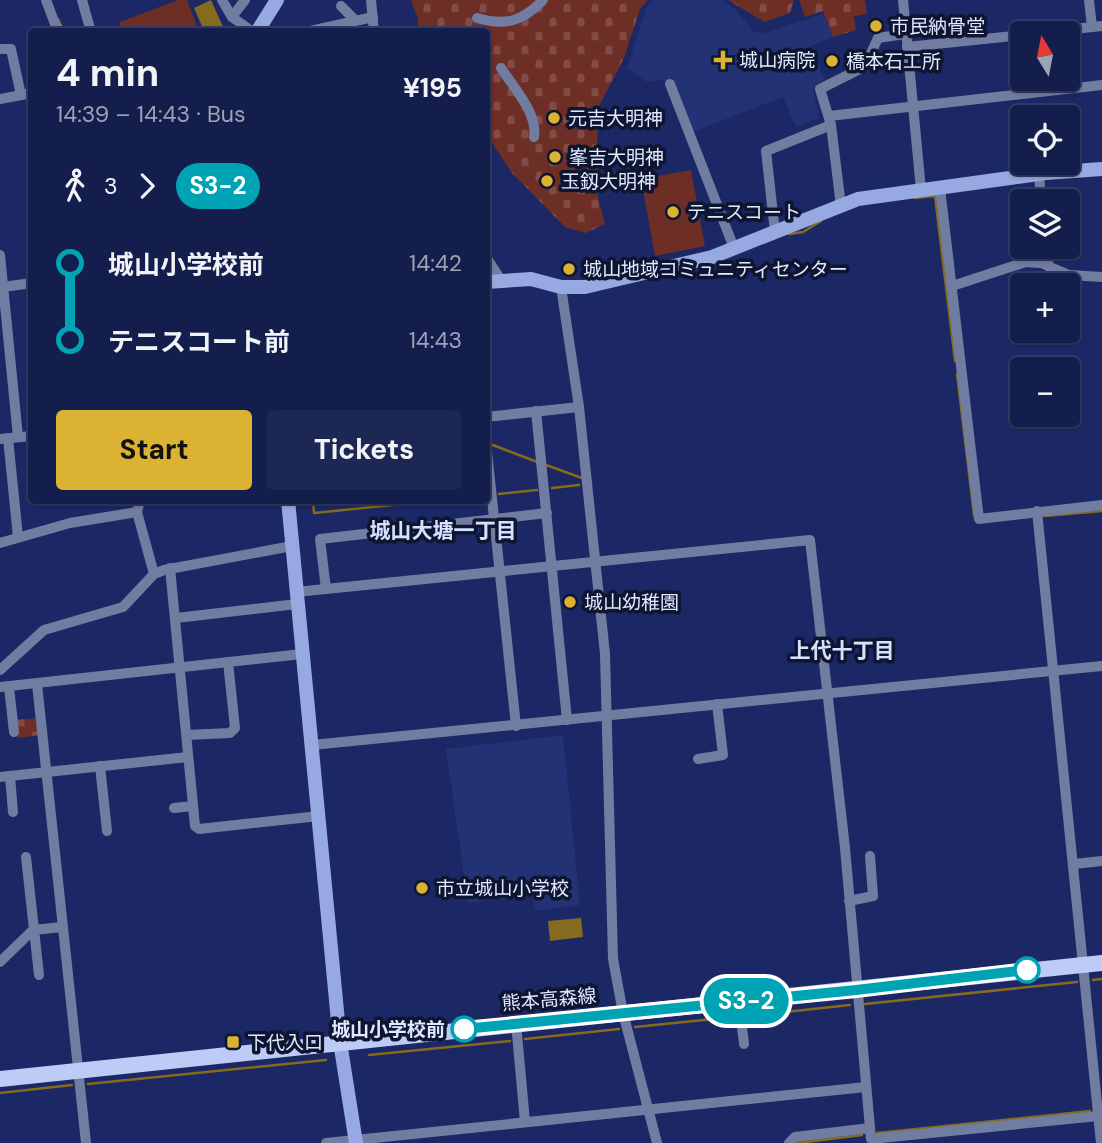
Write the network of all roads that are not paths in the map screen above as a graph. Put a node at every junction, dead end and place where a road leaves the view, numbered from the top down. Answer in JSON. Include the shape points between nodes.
{"nodes":[{"id":1,"x":46,"y":0,"type":"edge"},
{"id":2,"x":82,"y":0,"type":"edge"},
{"id":3,"x":222,"y":0,"type":"edge"},
{"id":4,"x":245,"y":0,"type":"edge"},
{"id":5,"x":277,"y":0,"type":"edge"},
{"id":6,"x":371,"y":0,"type":"edge"},
{"id":7,"x":543,"y":0,"type":"edge"},
{"id":8,"x":903,"y":0,"type":"edge"},
{"id":9,"x":1089,"y":0,"type":"edge"},
{"id":10,"x":341,"y":6,"type":"dead end"},
{"id":11,"x":232,"y":17,"type":"junction"},
{"id":12,"x":373,"y":17,"type":"junction"},
{"id":13,"x":477,"y":18,"type":"dead end"},
{"id":14,"x":354,"y":19,"type":"junction"},
{"id":15,"x":1097,"y":27,"type":"edge"},
{"id":16,"x":56,"y":28,"type":"edge"},
{"id":17,"x":90,"y":28,"type":"edge"},
{"id":18,"x":249,"y":28,"type":"edge"},
{"id":19,"x":258,"y":28,"type":"edge"},
{"id":20,"x":331,"y":28,"type":"edge"},
{"id":21,"x":374,"y":28,"type":"edge"},
{"id":22,"x":905,"y":34,"type":"junction"},
{"id":23,"x":1010,"y":36,"type":"edge"},
{"id":24,"x":907,"y":47,"type":"junction"},
{"id":25,"x":0,"y":49,"type":"edge"},
{"id":26,"x":500,"y":68,"type":"dead end"},
{"id":27,"x":670,"y":84,"type":"dead end"},
{"id":28,"x":1102,"y":85,"type":"edge"},
{"id":29,"x":27,"y":94,"type":"edge"},
{"id":30,"x":0,"y":99,"type":"edge"},
{"id":31,"x":913,"y":105,"type":"junction"},
{"id":32,"x":830,"y":120,"type":"junction"},
{"id":33,"x":534,"y":137,"type":"dead end"},
{"id":34,"x":1102,"y":169,"type":"edge"},
{"id":35,"x":1080,"y":171,"type":"edge"},
{"id":36,"x":1032,"y":175,"type":"edge"},
{"id":37,"x":940,"y":188,"type":"junction"},
{"id":38,"x":920,"y":190,"type":"junction"},
{"id":39,"x":841,"y":205,"type":"junction"},
{"id":40,"x":775,"y":232,"type":"junction"},
{"id":41,"x":734,"y":248,"type":"junction"},
{"id":42,"x":0,"y":255,"type":"edge"},
{"id":43,"x":1047,"y":259,"type":"edge"},
{"id":44,"x":1049,"y":267,"type":"junction"},
{"id":45,"x":1102,"y":277,"type":"edge"},
{"id":46,"x":494,"y":281,"type":"edge"},
{"id":47,"x":28,"y":284,"type":"edge"},
{"id":48,"x":952,"y":286,"type":"junction"},
{"id":49,"x":3,"y":287,"type":"junction"},
{"id":50,"x":561,"y":287,"type":"junction"},
{"id":51,"x":579,"y":407,"type":"junction"},
{"id":52,"x":536,"y":411,"type":"junction"},
{"id":53,"x":490,"y":416,"type":"edge"},
{"id":54,"x":28,"y":436,"type":"edge"},
{"id":55,"x":9,"y":438,"type":"edge"},
{"id":56,"x":490,"y":477,"type":"edge"},
{"id":57,"x":139,"y":504,"type":"edge"},
{"id":58,"x":288,"y":504,"type":"edge"},
{"id":59,"x":1102,"y":505,"type":"edge"},
{"id":60,"x":1037,"y":511,"type":"junction"},
{"id":61,"x":137,"y":512,"type":"junction"},
{"id":62,"x":547,"y":513,"type":"junction"},
{"id":63,"x":495,"y":521,"type":"junction"},
{"id":64,"x":18,"y":537,"type":"junction"},
{"id":65,"x":0,"y":543,"type":"edge"},
{"id":66,"x":292,"y":546,"type":"junction"},
{"id":67,"x":595,"y":561,"type":"junction"},
{"id":68,"x":552,"y":565,"type":"junction"},
{"id":69,"x":170,"y":568,"type":"junction"},
{"id":70,"x":500,"y":571,"type":"junction"},
{"id":71,"x":154,"y":574,"type":"junction"},
{"id":72,"x":326,"y":589,"type":"junction"},
{"id":73,"x":297,"y":598,"type":"junction"},
{"id":74,"x":176,"y":618,"type":"junction"},
{"id":75,"x":302,"y":654,"type":"junction"},
{"id":76,"x":228,"y":662,"type":"junction"},
{"id":77,"x":1102,"y":666,"type":"edge"},
{"id":78,"x":181,"y":668,"type":"junction"},
{"id":79,"x":0,"y":670,"type":"edge"},
{"id":80,"x":1053,"y":671,"type":"junction"},
{"id":81,"x":37,"y":684,"type":"junction"},
{"id":82,"x":5,"y":687,"type":"edge"},
{"id":83,"x":826,"y":695,"type":"junction"},
{"id":84,"x":717,"y":704,"type":"junction"},
{"id":85,"x":606,"y":715,"type":"junction"},
{"id":86,"x":567,"y":720,"type":"junction"},
{"id":87,"x":516,"y":726,"type":"junction"},
{"id":88,"x":14,"y":732,"type":"dead end"},
{"id":89,"x":187,"y":735,"type":"junction"},
{"id":90,"x":312,"y":745,"type":"junction"},
{"id":91,"x":188,"y":757,"type":"junction"},
{"id":92,"x":698,"y":759,"type":"dead end"},
{"id":93,"x":100,"y":766,"type":"junction"},
{"id":94,"x":47,"y":772,"type":"junction"},
{"id":95,"x":5,"y":776,"type":"edge"},
{"id":96,"x":193,"y":806,"type":"junction"},
{"id":97,"x":174,"y":808,"type":"dead end"},
{"id":98,"x":13,"y":811,"type":"dead end"},
{"id":99,"x":319,"y":816,"type":"junction"},
{"id":100,"x":107,"y":831,"type":"dead end"},
{"id":101,"x":870,"y":856,"type":"dead end"},
{"id":102,"x":26,"y":857,"type":"dead end"},
{"id":103,"x":1102,"y":861,"type":"edge"},
{"id":104,"x":1074,"y":863,"type":"junction"},
{"id":105,"x":849,"y":901,"type":"junction"},
{"id":106,"x":62,"y":927,"type":"junction"},
{"id":107,"x":33,"y":930,"type":"junction"},
{"id":108,"x":0,"y":962,"type":"edge"},
{"id":109,"x":1102,"y":962,"type":"edge"},
{"id":110,"x":1083,"y":964,"type":"junction"},
{"id":111,"x":39,"y":975,"type":"dead end"},
{"id":112,"x":856,"y":990,"type":"junction"},
{"id":113,"x":739,"y":1002,"type":"junction"},
{"id":114,"x":623,"y":1013,"type":"junction"},
{"id":115,"x":516,"y":1023,"type":"junction"},
{"id":116,"x":340,"y":1042,"type":"junction"},
{"id":117,"x":744,"y":1044,"type":"dead end"},
{"id":118,"x":79,"y":1072,"type":"junction"},
{"id":119,"x":0,"y":1079,"type":"edge"},
{"id":120,"x":866,"y":1087,"type":"junction"},
{"id":121,"x":649,"y":1111,"type":"junction"},
{"id":122,"x":1098,"y":1116,"type":"junction"},
{"id":123,"x":525,"y":1122,"type":"junction"},
{"id":124,"x":870,"y":1128,"type":"junction"},
{"id":125,"x":356,"y":1142,"type":"edge"},
{"id":126,"x":86,"y":1143,"type":"edge"},
{"id":127,"x":326,"y":1143,"type":"edge"},
{"id":128,"x":657,"y":1143,"type":"edge"},
{"id":129,"x":789,"y":1143,"type":"edge"},
{"id":130,"x":1101,"y":1143,"type":"edge"}],
"edges":[{"from":1,"to":16,"type":"street"},
{"from":2,"to":17,"type":"street"},
{"from":3,"to":11,"type":"street"},
{"from":4,"to":11,"type":"street"},
{"from":5,"to":19,"type":"street"},
{"from":6,"to":12,"type":"street"},
{"from":7,"to":13,"type":"street","via":[[515,20],[498,24]]},
{"from":8,"to":22,"type":"street"},
{"from":9,"to":15,"type":"street"},
{"from":10,"to":14,"type":"street"},
{"from":11,"to":18,"type":"street"},
{"from":12,"to":14,"type":"street"},
{"from":12,"to":21,"type":"street"},
{"from":14,"to":20,"type":"street"},
{"from":22,"to":24,"type":"street"},
{"from":22,"to":32,"type":"street","via":[[878,38],[860,69],[820,89]]},
{"from":23,"to":24,"type":"street"},
{"from":24,"to":31,"type":"street"},
{"from":25,"to":29,"type":"street","via":[[11,49]]},
{"from":26,"to":33,"type":"street","via":[[536,126]]},
{"from":27,"to":41,"type":"street"},
{"from":28,"to":31,"type":"street"},
{"from":29,"to":30,"type":"street"},
{"from":31,"to":32,"type":"street"},
{"from":31,"to":38,"type":"street"},
{"from":32,"to":39,"type":"street"},
{"from":32,"to":40,"type":"street","via":[[766,151]]},
{"from":34,"to":35,"type":"street"},
{"from":36,"to":37,"type":"street"},
{"from":37,"to":38,"type":"street"},
{"from":37,"to":48,"type":"street"},
{"from":38,"to":39,"type":"street"},
{"from":39,"to":40,"type":"street"},
{"from":40,"to":41,"type":"street"},
{"from":41,"to":50,"type":"street","via":[[585,287]]},
{"from":42,"to":49,"type":"street"},
{"from":43,"to":44,"type":"street"},
{"from":44,"to":45,"type":"street","via":[[1069,275]]},
{"from":44,"to":48,"type":"street","via":[[1035,261],[1022,263]]},
{"from":46,"to":50,"type":"street","via":[[531,279]]},
{"from":47,"to":49,"type":"street"},
{"from":48,"to":60,"type":"street","via":[[978,519]]},
{"from":49,"to":55,"type":"street"},
{"from":50,"to":51,"type":"street"},
{"from":51,"to":52,"type":"street"},
{"from":51,"to":67,"type":"street"},
{"from":52,"to":53,"type":"street"},
{"from":52,"to":62,"type":"street"},
{"from":54,"to":55,"type":"street"},
{"from":55,"to":64,"type":"street"},
{"from":56,"to":63,"type":"street"},
{"from":57,"to":61,"type":"street"},
{"from":58,"to":66,"type":"street"},
{"from":59,"to":60,"type":"street"},
{"from":60,"to":80,"type":"street"},
{"from":61,"to":64,"type":"street"},
{"from":61,"to":71,"type":"street"},
{"from":62,"to":63,"type":"street"},
{"from":62,"to":68,"type":"street"},
{"from":63,"to":70,"type":"street"},
{"from":63,"to":72,"type":"street","via":[[320,539]]},
{"from":64,"to":65,"type":"street"},
{"from":66,"to":69,"type":"street"},
{"from":66,"to":73,"type":"street"},
{"from":67,"to":68,"type":"street"},
{"from":67,"to":83,"type":"street","via":[[810,540]]},
{"from":67,"to":85,"type":"street"},
{"from":68,"to":70,"type":"street"},
{"from":68,"to":86,"type":"street"},
{"from":69,"to":71,"type":"street"},
{"from":69,"to":74,"type":"street"},
{"from":70,"to":72,"type":"street"},
{"from":70,"to":87,"type":"street"},
{"from":71,"to":79,"type":"street","via":[[123,607],[44,630]]},
{"from":72,"to":73,"type":"street"},
{"from":73,"to":74,"type":"street"},
{"from":73,"to":75,"type":"street"},
{"from":74,"to":78,"type":"street"},
{"from":75,"to":76,"type":"street"},
{"from":75,"to":90,"type":"street"},
{"from":76,"to":78,"type":"street"},
{"from":76,"to":89,"type":"street","via":[[235,728],[230,733]]},
{"from":77,"to":80,"type":"street"},
{"from":78,"to":81,"type":"street"},
{"from":78,"to":89,"type":"street"},
{"from":80,"to":83,"type":"street"},
{"from":80,"to":104,"type":"street"},
{"from":81,"to":82,"type":"street"},
{"from":81,"to":94,"type":"street"},
{"from":82,"to":88,"type":"street"},
{"from":83,"to":84,"type":"street"},
{"from":83,"to":105,"type":"street"},
{"from":84,"to":85,"type":"street"},
{"from":84,"to":92,"type":"street","via":[[723,755]]},
{"from":85,"to":86,"type":"street"},
{"from":85,"to":114,"type":"street","via":[[613,959]]},
{"from":86,"to":87,"type":"street"},
{"from":87,"to":90,"type":"street"},
{"from":89,"to":91,"type":"street"},
{"from":90,"to":99,"type":"street"},
{"from":91,"to":93,"type":"street"},
{"from":91,"to":96,"type":"street"},
{"from":93,"to":94,"type":"street"},
{"from":93,"to":100,"type":"street"},
{"from":94,"to":95,"type":"street"},
{"from":94,"to":106,"type":"street"},
{"from":95,"to":98,"type":"street"},
{"from":96,"to":97,"type":"street"},
{"from":96,"to":99,"type":"street","via":[[199,829]]},
{"from":99,"to":116,"type":"street"},
{"from":101,"to":105,"type":"street","via":[[873,897]]},
{"from":102,"to":107,"type":"street"},
{"from":103,"to":104,"type":"street"},
{"from":104,"to":110,"type":"street"},
{"from":105,"to":112,"type":"street"},
{"from":106,"to":107,"type":"street"},
{"from":106,"to":118,"type":"street"},
{"from":107,"to":108,"type":"street"},
{"from":107,"to":111,"type":"street"},
{"from":109,"to":110,"type":"main road","name":"熊本高森線"},
{"from":110,"to":112,"type":"main road","name":"熊本高森線"},
{"from":110,"to":122,"type":"street"},
{"from":112,"to":113,"type":"main road","name":"熊本高森線"},
{"from":112,"to":120,"type":"street"},
{"from":113,"to":114,"type":"main road","name":"熊本高森線"},
{"from":113,"to":117,"type":"street"},
{"from":114,"to":115,"type":"main road","name":"熊本高森線"},
{"from":114,"to":121,"type":"street"},
{"from":115,"to":116,"type":"main road","name":"熊本高森線"},
{"from":115,"to":123,"type":"street"},
{"from":116,"to":118,"type":"main road","name":"熊本高森線"},
{"from":116,"to":125,"type":"street"},
{"from":118,"to":119,"type":"main road","name":"熊本高森線"},
{"from":118,"to":126,"type":"street"},
{"from":120,"to":121,"type":"street"},
{"from":120,"to":124,"type":"street"},
{"from":121,"to":123,"type":"street"},
{"from":121,"to":128,"type":"street"},
{"from":122,"to":124,"type":"street","via":[[872,1139]]},
{"from":122,"to":130,"type":"street"},
{"from":123,"to":125,"type":"street"},
{"from":124,"to":129,"type":"street","via":[[795,1137]]},
{"from":125,"to":127,"type":"street"}]}
